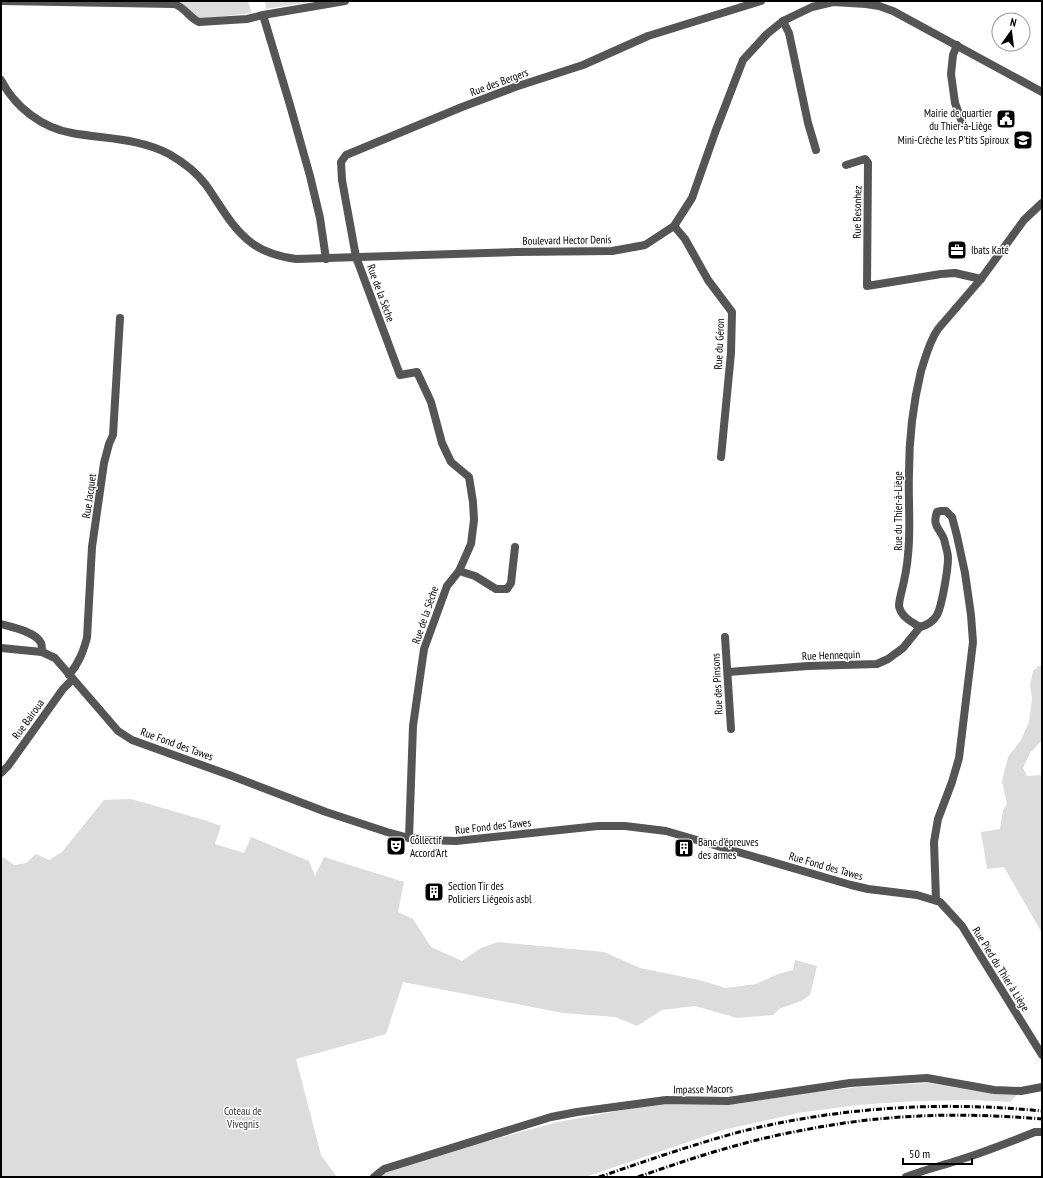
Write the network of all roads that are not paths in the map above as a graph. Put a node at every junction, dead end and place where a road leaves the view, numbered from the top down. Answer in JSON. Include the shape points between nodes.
{"nodes":[{"id":1,"x":345,"y":1,"type":"edge"},
{"id":2,"x":761,"y":1,"type":"edge"},
{"id":3,"x":833,"y":1,"type":"edge"},
{"id":4,"x":1,"y":2,"type":"edge"},
{"id":5,"x":880,"y":3,"type":"edge"},
{"id":6,"x":263,"y":15,"type":"junction"},
{"id":7,"x":783,"y":22,"type":"junction"},
{"id":8,"x":957,"y":45,"type":"junction"},
{"id":9,"x":1,"y":80,"type":"edge"},
{"id":10,"x":1042,"y":92,"type":"edge"},
{"id":11,"x":962,"y":122,"type":"dead end"},
{"id":12,"x":816,"y":150,"type":"dead end"},
{"id":13,"x":846,"y":165,"type":"dead end"},
{"id":14,"x":1042,"y":203,"type":"edge"},
{"id":15,"x":674,"y":226,"type":"junction"},
{"id":16,"x":356,"y":257,"type":"junction"},
{"id":17,"x":326,"y":259,"type":"junction"},
{"id":18,"x":981,"y":279,"type":"junction"},
{"id":19,"x":120,"y":318,"type":"dead end"},
{"id":20,"x":721,"y":457,"type":"dead end"},
{"id":21,"x":515,"y":547,"type":"dead end"},
{"id":22,"x":460,"y":571,"type":"junction"},
{"id":23,"x":1,"y":624,"type":"edge"},
{"id":24,"x":920,"y":627,"type":"junction"},
{"id":25,"x":725,"y":637,"type":"dead end"},
{"id":26,"x":1,"y":648,"type":"edge"},
{"id":27,"x":42,"y":652,"type":"junction"},
{"id":28,"x":728,"y":672,"type":"junction"},
{"id":29,"x":71,"y":677,"type":"junction"},
{"id":30,"x":731,"y":729,"type":"dead end"},
{"id":31,"x":1,"y":773,"type":"edge"},
{"id":32,"x":409,"y":838,"type":"junction"},
{"id":33,"x":936,"y":900,"type":"junction"},
{"id":34,"x":1042,"y":1055,"type":"edge"},
{"id":35,"x":1042,"y":1087,"type":"edge"},
{"id":36,"x":1042,"y":1132,"type":"edge"},
{"id":37,"x":374,"y":1177,"type":"edge"},
{"id":38,"x":906,"y":1177,"type":"edge"}],
"edges":[{"from":1,"to":6,"type":"street"},
{"from":2,"to":16,"type":"street","name":"Rue des Bergers","via":[[648,36],[583,64],[462,107],[346,155],[342,162],[342,180]]},
{"from":3,"to":5,"type":"street","name":"Boulevard Hector Denis"},
{"from":3,"to":7,"type":"street","name":"Boulevard Hector Denis","via":[[812,7]]},
{"from":4,"to":6,"type":"street","via":[[174,4],[199,22],[247,19]]},
{"from":5,"to":8,"type":"street","name":"Boulevard Hector Denis"},
{"from":6,"to":17,"type":"street","via":[[312,183]]},
{"from":7,"to":12,"type":"street","via":[[789,33]]},
{"from":7,"to":15,"type":"street","name":"Boulevard Hector Denis","via":[[767,34],[743,60],[692,198]]},
{"from":8,"to":10,"type":"street","name":"Boulevard Hector Denis"},
{"from":8,"to":11,"type":"street","via":[[951,74],[955,103]]},
{"from":9,"to":17,"type":"street","name":"Boulevard Hector Denis","via":[[23,108],[46,124],[71,133],[138,143],[160,150],[182,162],[206,185],[235,228],[262,249],[274,255],[296,259]]},
{"from":13,"to":18,"type":"street","name":"Rue Besonhez","via":[[865,159],[868,163],[867,286],[955,273]]},
{"from":14,"to":18,"type":"street","name":"Rue du Thier-à-Liège","via":[[1024,220]]},
{"from":15,"to":16,"type":"street","name":"Boulevard Hector Denis","via":[[645,245],[612,251]]},
{"from":15,"to":20,"type":"street","name":"Rue du Géron","via":[[685,239],[708,280],[732,312],[731,353]]},
{"from":16,"to":17,"type":"street","name":"Boulevard Hector Denis"},
{"from":16,"to":22,"type":"street","name":"Rue de la Sèche","via":[[400,375],[417,372],[451,462],[470,477],[474,520],[470,544]]},
{"from":18,"to":24,"type":"street","name":"Rue du Thier-à-Liège","via":[[932,337],[916,391],[910,449],[908,558],[899,606],[903,614]]},
{"from":19,"to":29,"type":"street","name":"Rue Jacquet","via":[[113,434],[104,463],[92,547],[87,638]]},
{"from":21,"to":22,"type":"street","via":[[512,583],[507,589],[496,589],[475,576]]},
{"from":22,"to":32,"type":"street","name":"Rue de la Sèche","via":[[447,586],[424,649],[413,726]]},
{"from":23,"to":27,"type":"street","via":[[35,636],[41,642]]},
{"from":24,"to":28,"type":"street","name":"Rue Hennequin","via":[[903,648],[877,664]]},
{"from":24,"to":33,"type":"street","via":[[930,624],[941,607],[948,558],[945,541],[935,525],[934,518],[937,512],[946,511],[952,517],[963,565],[972,616],[972,642],[959,758],[938,819],[934,842]]},
{"from":25,"to":28,"type":"street","name":"Rue des Pinsons"},
{"from":26,"to":27,"type":"street","name":"Rue Fond des Tawes"},
{"from":27,"to":29,"type":"street","name":"Rue Fond des Tawes","via":[[55,658]]},
{"from":28,"to":30,"type":"street","name":"Rue des Pinsons"},
{"from":29,"to":31,"type":"street","name":"Rue Bairoua"},
{"from":29,"to":32,"type":"street","name":"Rue Fond des Tawes","via":[[118,731],[132,740],[326,812]]},
{"from":32,"to":33,"type":"street","name":"Rue Fond des Tawes","via":[[456,841],[598,826],[625,826],[666,831],[862,888]]},
{"from":33,"to":34,"type":"street","name":"Rue Pied du Thier à Liège","via":[[962,926]]},
{"from":35,"to":37,"type":"street","name":"Impasse Macors","via":[[1020,1091],[994,1090],[927,1078],[850,1082],[728,1101],[666,1100],[551,1117],[384,1169]]},
{"from":36,"to":38,"type":"street"}]}
